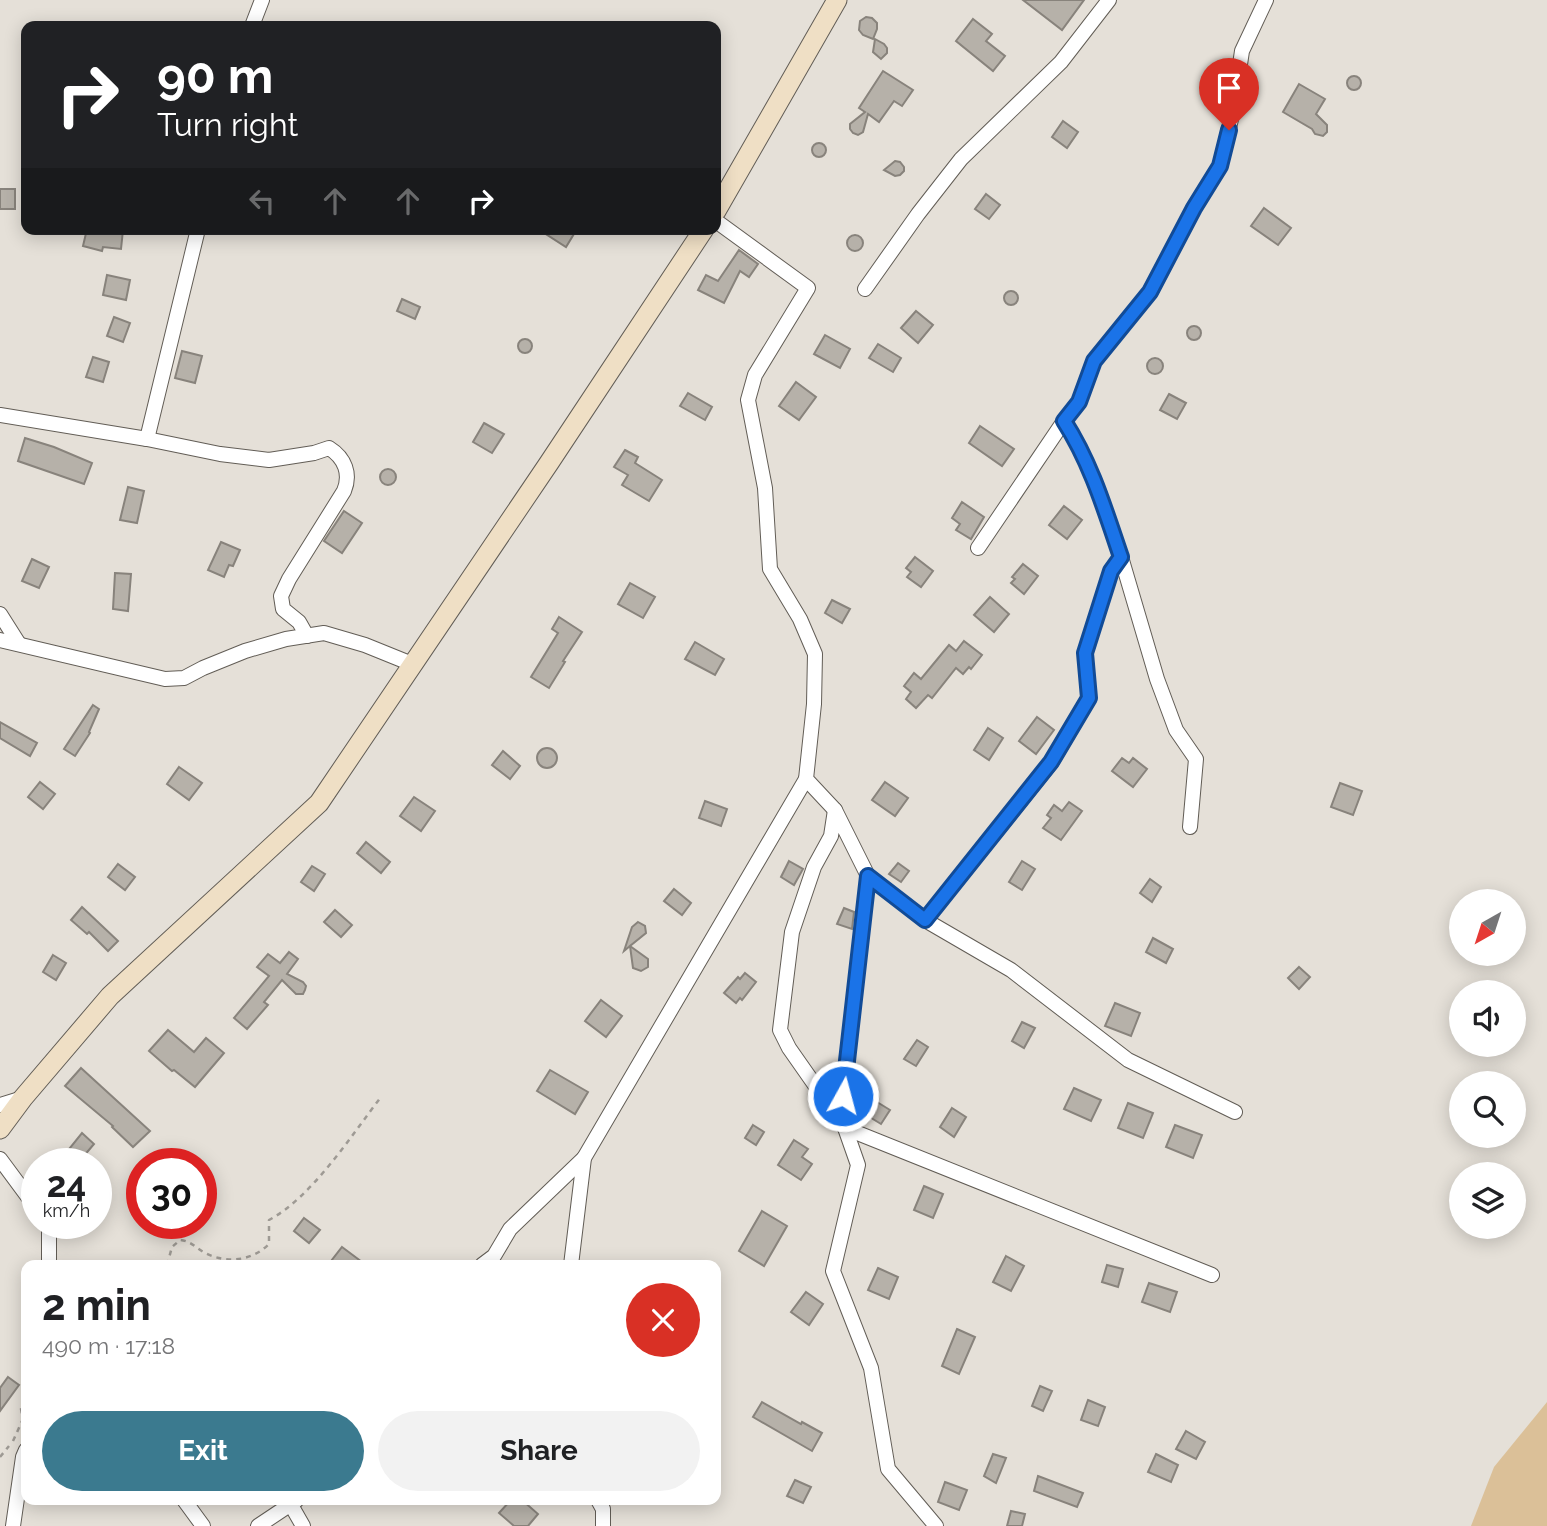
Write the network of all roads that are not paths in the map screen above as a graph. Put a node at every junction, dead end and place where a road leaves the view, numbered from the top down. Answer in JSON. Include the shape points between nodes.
{"nodes":[{"id":1,"x":262,"y":0,"type":"edge"},
{"id":2,"x":837,"y":0,"type":"edge"},
{"id":3,"x":1109,"y":0,"type":"edge"},
{"id":4,"x":1266,"y":0,"type":"edge"},
{"id":5,"x":254,"y":21,"type":"edge"},
{"id":6,"x":721,"y":202,"type":"edge"},
{"id":7,"x":721,"y":225,"type":"edge"},
{"id":8,"x":197,"y":235,"type":"edge"},
{"id":9,"x":700,"y":235,"type":"edge"},
{"id":10,"x":865,"y":289,"type":"dead end"},
{"id":11,"x":0,"y":415,"type":"edge"},
{"id":12,"x":1064,"y":421,"type":"junction"},
{"id":13,"x":147,"y":439,"type":"junction"},
{"id":14,"x":978,"y":548,"type":"dead end"},
{"id":15,"x":1121,"y":557,"type":"junction"},
{"id":16,"x":0,"y":614,"type":"edge"},
{"id":17,"x":307,"y":636,"type":"junction"},
{"id":18,"x":0,"y":640,"type":"edge"},
{"id":19,"x":19,"y":644,"type":"junction"},
{"id":20,"x":412,"y":664,"type":"junction"},
{"id":21,"x":806,"y":779,"type":"junction"},
{"id":22,"x":835,"y":810,"type":"junction"},
{"id":23,"x":1190,"y":827,"type":"dead end"},
{"id":24,"x":868,"y":876,"type":"junction"},
{"id":25,"x":925,"y":920,"type":"junction"},
{"id":26,"x":23,"y":1098,"type":"junction"},
{"id":27,"x":0,"y":1105,"type":"edge"},
{"id":28,"x":1235,"y":1112,"type":"dead end"},
{"id":29,"x":845,"y":1128,"type":"junction"},
{"id":30,"x":0,"y":1129,"type":"edge"},
{"id":31,"x":584,"y":1158,"type":"junction"},
{"id":32,"x":0,"y":1159,"type":"edge"},
{"id":33,"x":21,"y":1187,"type":"edge"},
{"id":34,"x":49,"y":1239,"type":"edge"},
{"id":35,"x":49,"y":1260,"type":"edge"},
{"id":36,"x":489,"y":1260,"type":"edge"},
{"id":37,"x":572,"y":1260,"type":"edge"},
{"id":38,"x":1212,"y":1275,"type":"dead end"},
{"id":39,"x":21,"y":1471,"type":"edge"},
{"id":40,"x":188,"y":1505,"type":"edge"},
{"id":41,"x":290,"y":1505,"type":"edge"},
{"id":42,"x":295,"y":1505,"type":"edge"},
{"id":43,"x":601,"y":1505,"type":"edge"},
{"id":44,"x":13,"y":1526,"type":"edge"},
{"id":45,"x":203,"y":1526,"type":"edge"},
{"id":46,"x":258,"y":1526,"type":"edge"},
{"id":47,"x":303,"y":1526,"type":"edge"},
{"id":48,"x":603,"y":1526,"type":"edge"},
{"id":49,"x":936,"y":1526,"type":"edge"}],
"edges":[{"from":1,"to":5,"type":"street"},
{"from":2,"to":6,"type":"main road"},
{"from":3,"to":10,"type":"street","via":[[1061,62],[961,159]]},
{"from":4,"to":12,"type":"street","via":[[1242,51],[1220,166],[1150,292],[1094,361],[1079,402]]},
{"from":7,"to":21,"type":"street","via":[[808,288],[755,375],[748,400],[765,488],[770,569],[815,654]]},
{"from":8,"to":13,"type":"street"},
{"from":9,"to":20,"type":"main road"},
{"from":11,"to":13,"type":"street"},
{"from":12,"to":14,"type":"street"},
{"from":12,"to":15,"type":"street","via":[[1096,482]]},
{"from":13,"to":17,"type":"street","via":[[269,460],[329,448],[342,459],[348,482],[344,491],[281,596],[283,609]]},
{"from":15,"to":23,"type":"street","via":[[1157,679],[1176,730],[1196,759]]},
{"from":15,"to":25,"type":"street","via":[[1111,571],[1085,653],[1089,698],[1051,762]]},
{"from":16,"to":19,"type":"street"},
{"from":17,"to":19,"type":"street","via":[[245,651],[184,678],[165,679]]},
{"from":17,"to":20,"type":"street","via":[[324,633]]},
{"from":18,"to":19,"type":"street"},
{"from":20,"to":26,"type":"main road","via":[[319,803],[110,996]]},
{"from":21,"to":22,"type":"street"},
{"from":21,"to":31,"type":"street"},
{"from":22,"to":24,"type":"street"},
{"from":22,"to":29,"type":"street","via":[[831,836],[814,867],[792,932],[780,1030]]},
{"from":24,"to":25,"type":"street"},
{"from":24,"to":29,"type":"street","via":[[843,1096]]},
{"from":25,"to":28,"type":"street","via":[[1011,970],[1128,1060]]},
{"from":26,"to":27,"type":"street"},
{"from":26,"to":30,"type":"main road"},
{"from":29,"to":38,"type":"street"},
{"from":29,"to":49,"type":"street","via":[[858,1165],[833,1271],[871,1368],[888,1469]]},
{"from":31,"to":36,"type":"street","via":[[510,1229]]},
{"from":31,"to":37,"type":"street"},
{"from":32,"to":33,"type":"street"},
{"from":34,"to":35,"type":"street"},
{"from":39,"to":44,"type":"street"},
{"from":40,"to":45,"type":"street"},
{"from":41,"to":46,"type":"street"},
{"from":42,"to":47,"type":"street"},
{"from":43,"to":48,"type":"street"}]}
